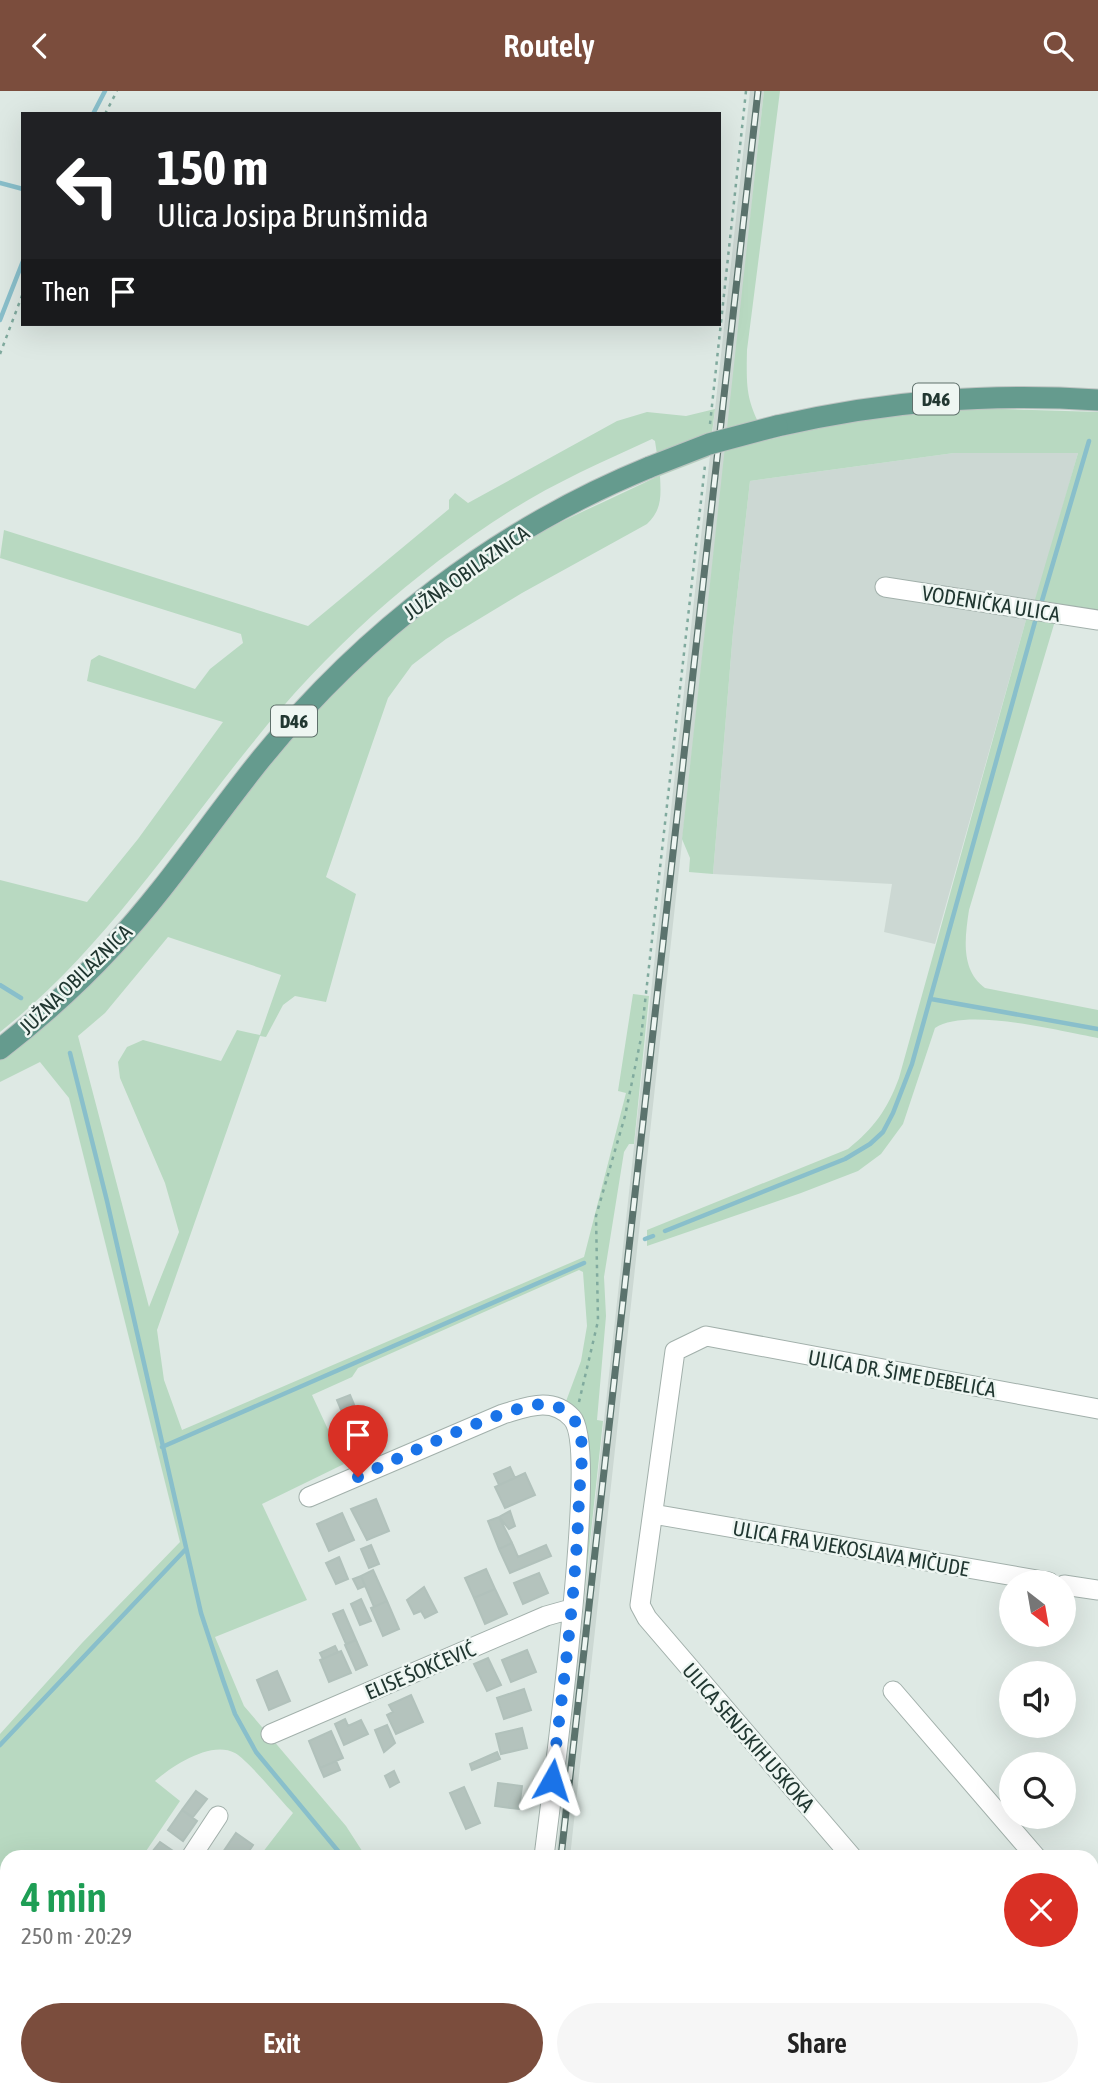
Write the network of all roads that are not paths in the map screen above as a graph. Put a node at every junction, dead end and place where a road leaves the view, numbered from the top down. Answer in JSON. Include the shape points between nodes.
{"nodes":[{"id":1,"x":1098,"y":400,"type":"edge"},
{"id":2,"x":885,"y":587,"type":"dead end"},
{"id":3,"x":1098,"y":620,"type":"edge"},
{"id":4,"x":0,"y":1049,"type":"edge"},
{"id":5,"x":1098,"y":1409,"type":"edge"},
{"id":6,"x":309,"y":1497,"type":"dead end"},
{"id":7,"x":653,"y":1514,"type":"junction"},
{"id":8,"x":999,"y":1573,"type":"edge"},
{"id":9,"x":1076,"y":1587,"type":"edge"},
{"id":10,"x":1098,"y":1591,"type":"edge"},
{"id":11,"x":571,"y":1609,"type":"junction"},
{"id":12,"x":893,"y":1691,"type":"dead end"},
{"id":13,"x":271,"y":1734,"type":"dead end"},
{"id":14,"x":218,"y":1816,"type":"dead end"},
{"id":15,"x":196,"y":1850,"type":"edge"},
{"id":16,"x":545,"y":1850,"type":"edge"},
{"id":17,"x":846,"y":1850,"type":"edge"},
{"id":18,"x":1031,"y":1850,"type":"edge"}],
"edges":[{"from":1,"to":4,"type":"main road","name":"JUŽNA OBILAZNICA","number":"D46","bridge":true,"via":[[981,396],[918,400],[777,426],[709,445],[611,482],[506,541],[421,601],[313,699],[112,948]]},
{"from":2,"to":3,"type":"street","name":"VODENIČKA ULICA"},
{"from":5,"to":7,"type":"street","name":"ULICA DR. ŠIME DEBELIĆA","via":[[706,1336],[676,1351]]},
{"from":6,"to":11,"type":"street","via":[[523,1408],[548,1403],[573,1418],[579,1429]]},
{"from":7,"to":8,"type":"street","name":"ULICA FRA VJEKOSLAVA MIČUDE"},
{"from":7,"to":17,"type":"street","name":"ULICA SENJSKIH USKOKA","via":[[640,1605],[647,1618]]},
{"from":9,"to":10,"type":"street"},
{"from":11,"to":13,"type":"street","name":"ELISE ŠOKČEVIĆ"},
{"from":11,"to":16,"type":"street"},
{"from":12,"to":18,"type":"street"},
{"from":14,"to":15,"type":"street"}]}
